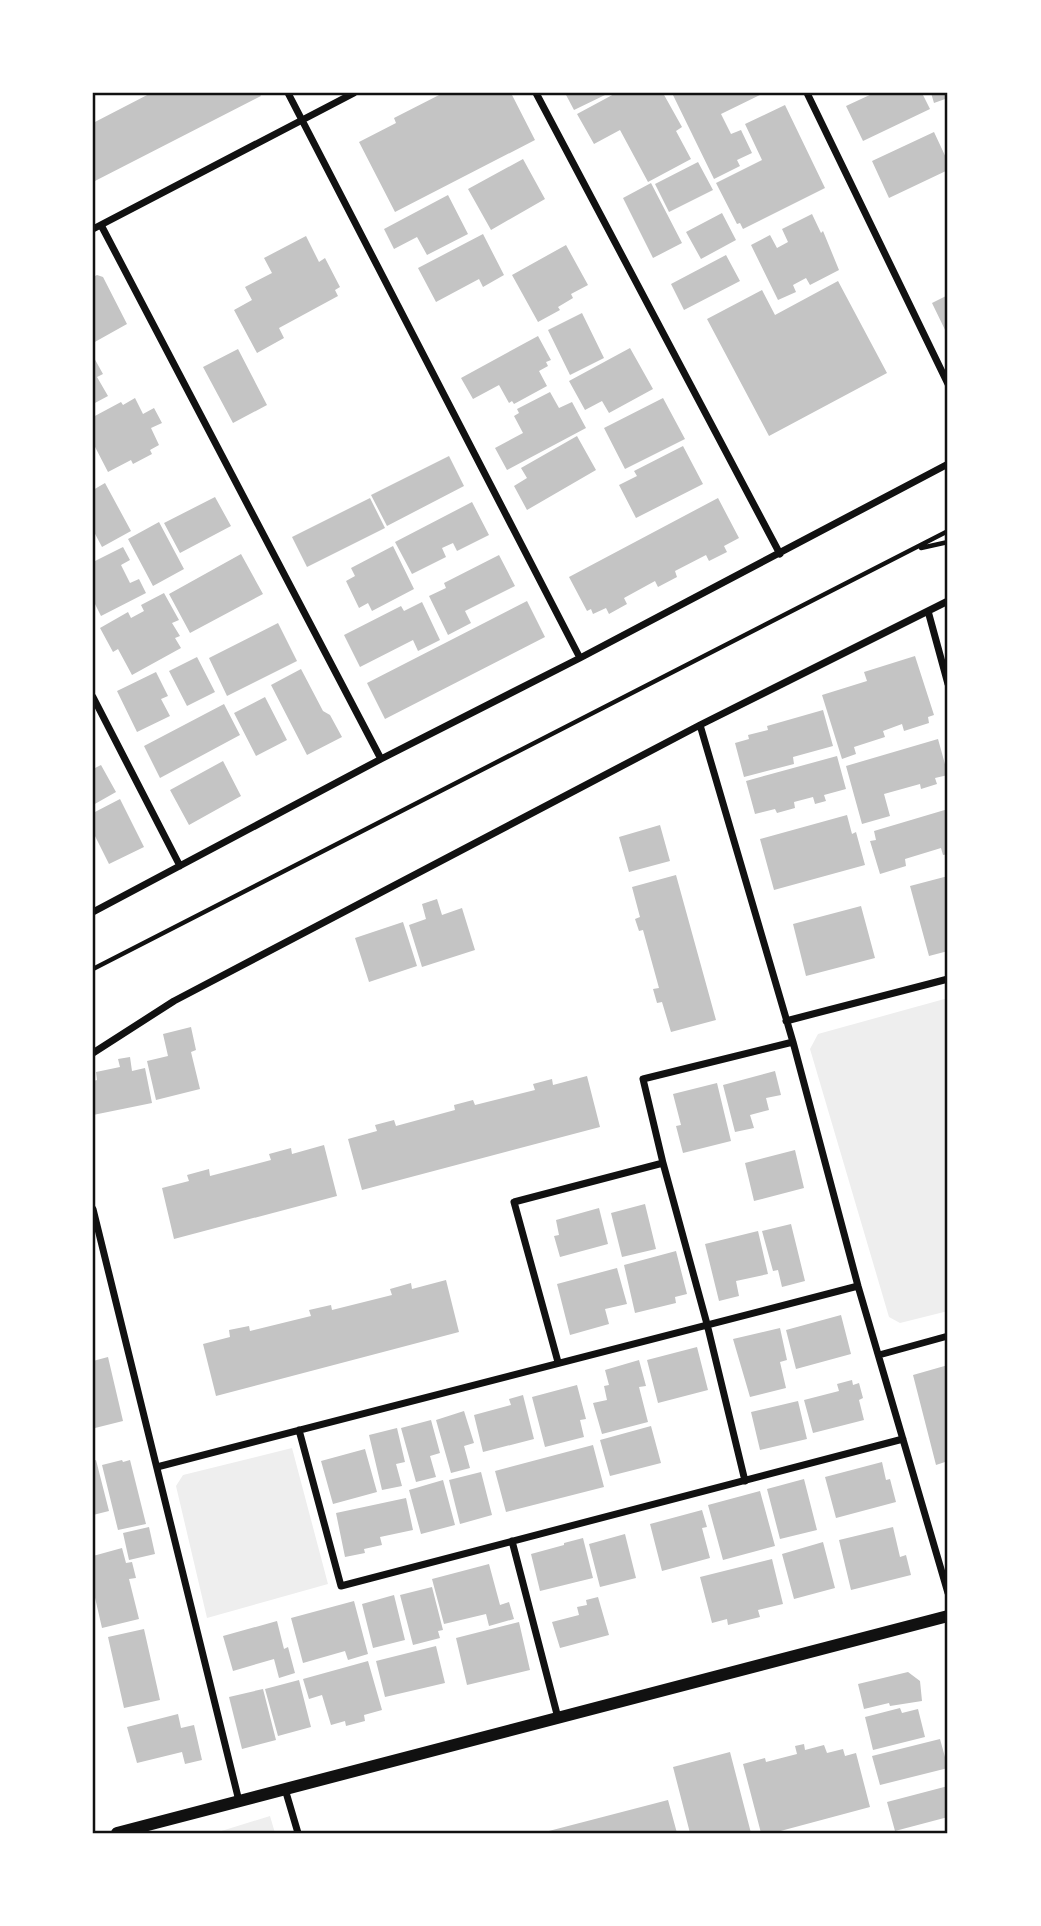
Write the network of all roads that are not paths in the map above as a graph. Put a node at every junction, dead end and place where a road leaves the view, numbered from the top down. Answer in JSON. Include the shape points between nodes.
{"nodes":[{"id":1,"x":288,"y":93,"type":"edge"},
{"id":2,"x":354,"y":93,"type":"edge"},
{"id":3,"x":536,"y":93,"type":"edge"},
{"id":4,"x":807,"y":93,"type":"edge"},
{"id":5,"x":302,"y":121,"type":"junction"},
{"id":6,"x":101,"y":225,"type":"junction"},
{"id":7,"x":93,"y":229,"type":"edge"},
{"id":8,"x":948,"y":384,"type":"edge"},
{"id":9,"x":948,"y":464,"type":"edge"},
{"id":10,"x":780,"y":554,"type":"junction"},
{"id":11,"x":948,"y":601,"type":"edge"},
{"id":12,"x":928,"y":611,"type":"junction"},
{"id":13,"x":580,"y":659,"type":"junction"},
{"id":14,"x":948,"y":684,"type":"edge"},
{"id":15,"x":93,"y":697,"type":"edge"},
{"id":16,"x":701,"y":725,"type":"junction"},
{"id":17,"x":381,"y":759,"type":"junction"},
{"id":18,"x":180,"y":866,"type":"junction"},
{"id":19,"x":93,"y":912,"type":"edge"},
{"id":20,"x":948,"y":979,"type":"edge"},
{"id":21,"x":786,"y":1021,"type":"junction"},
{"id":22,"x":793,"y":1042,"type":"junction"},
{"id":23,"x":93,"y":1053,"type":"edge"},
{"id":24,"x":663,"y":1163,"type":"junction"},
{"id":25,"x":93,"y":1209,"type":"edge"},
{"id":26,"x":858,"y":1286,"type":"junction"},
{"id":27,"x":707,"y":1324,"type":"junction"},
{"id":28,"x":948,"y":1336,"type":"edge"},
{"id":29,"x":879,"y":1355,"type":"junction"},
{"id":30,"x":558,"y":1362,"type":"junction"},
{"id":31,"x":299,"y":1430,"type":"junction"},
{"id":32,"x":903,"y":1439,"type":"junction"},
{"id":33,"x":157,"y":1466,"type":"junction"},
{"id":34,"x":745,"y":1480,"type":"junction"},
{"id":35,"x":512,"y":1541,"type":"junction"},
{"id":36,"x":948,"y":1593,"type":"edge"},
{"id":37,"x":948,"y":1616,"type":"edge"},
{"id":38,"x":558,"y":1718,"type":"junction"},
{"id":39,"x":285,"y":1789,"type":"junction"},
{"id":40,"x":239,"y":1801,"type":"junction"},
{"id":41,"x":117,"y":1833,"type":"edge"},
{"id":42,"x":298,"y":1833,"type":"edge"}],
"edges":[{"from":1,"to":5,"type":"street"},
{"from":2,"to":5,"type":"street"},
{"from":3,"to":10,"type":"street"},
{"from":4,"to":8,"type":"street"},
{"from":5,"to":6,"type":"street"},
{"from":5,"to":13,"type":"street"},
{"from":6,"to":7,"type":"street"},
{"from":6,"to":17,"type":"street"},
{"from":9,"to":10,"type":"street"},
{"from":10,"to":13,"type":"street"},
{"from":11,"to":12,"type":"street"},
{"from":12,"to":14,"type":"street"},
{"from":12,"to":16,"type":"street"},
{"from":13,"to":17,"type":"street"},
{"from":15,"to":18,"type":"street"},
{"from":16,"to":21,"type":"street"},
{"from":16,"to":23,"type":"street","via":[[174,1001]]},
{"from":17,"to":18,"type":"street"},
{"from":18,"to":19,"type":"street"},
{"from":20,"to":21,"type":"street"},
{"from":21,"to":22,"type":"street"},
{"from":22,"to":24,"type":"street","via":[[643,1079]]},
{"from":22,"to":26,"type":"street"},
{"from":24,"to":27,"type":"street"},
{"from":24,"to":30,"type":"street","via":[[514,1202]]},
{"from":25,"to":33,"type":"street"},
{"from":26,"to":27,"type":"street"},
{"from":26,"to":29,"type":"street"},
{"from":27,"to":30,"type":"street"},
{"from":27,"to":34,"type":"street"},
{"from":28,"to":29,"type":"street"},
{"from":29,"to":32,"type":"street"},
{"from":30,"to":31,"type":"street"},
{"from":31,"to":33,"type":"street"},
{"from":31,"to":35,"type":"street","via":[[341,1586]]},
{"from":32,"to":34,"type":"street"},
{"from":32,"to":36,"type":"street"},
{"from":33,"to":40,"type":"street"},
{"from":34,"to":35,"type":"street"},
{"from":35,"to":38,"type":"street"},
{"from":37,"to":38,"type":"street"},
{"from":38,"to":39,"type":"street"},
{"from":39,"to":40,"type":"street"},
{"from":39,"to":42,"type":"street"},
{"from":40,"to":41,"type":"street"}]}
